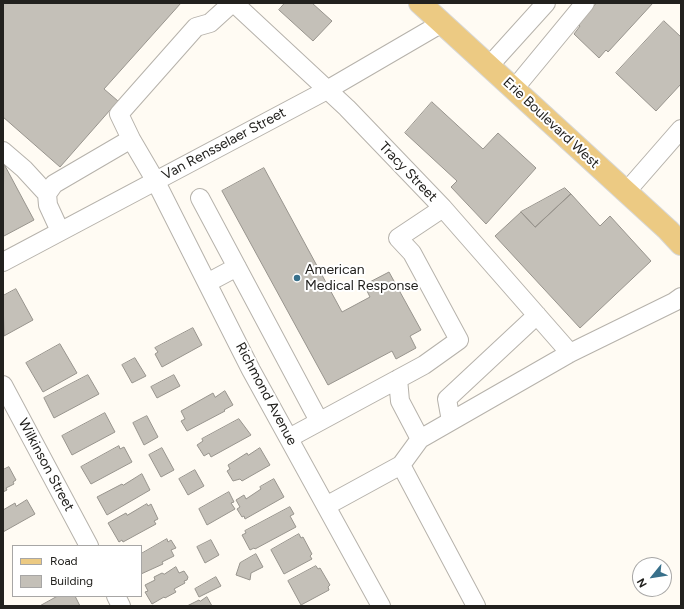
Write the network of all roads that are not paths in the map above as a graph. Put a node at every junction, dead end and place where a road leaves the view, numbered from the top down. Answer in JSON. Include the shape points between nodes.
{"nodes":[{"id":1,"x":233,"y":3,"type":"edge"},
{"id":2,"x":546,"y":3,"type":"edge"},
{"id":3,"x":585,"y":3,"type":"edge"},
{"id":4,"x":425,"y":5,"type":"edge"},
{"id":5,"x":442,"y":23,"type":"junction"},
{"id":6,"x":489,"y":66,"type":"junction"},
{"id":7,"x":514,"y":88,"type":"junction"},
{"id":8,"x":327,"y":90,"type":"junction"},
{"id":9,"x":681,"y":129,"type":"edge"},
{"id":10,"x":131,"y":139,"type":"junction"},
{"id":11,"x":3,"y":151,"type":"edge"},
{"id":12,"x":155,"y":180,"type":"junction"},
{"id":13,"x":626,"y":192,"type":"junction"},
{"id":14,"x":47,"y":194,"type":"junction"},
{"id":15,"x":200,"y":198,"type":"dead end"},
{"id":16,"x":443,"y":208,"type":"junction"},
{"id":17,"x":60,"y":231,"type":"junction"},
{"id":18,"x":681,"y":244,"type":"edge"},
{"id":19,"x":3,"y":262,"type":"edge"},
{"id":20,"x":237,"y":267,"type":"junction"},
{"id":21,"x":207,"y":283,"type":"junction"},
{"id":22,"x":679,"y":305,"type":"edge"},
{"id":23,"x":537,"y":316,"type":"junction"},
{"id":24,"x":570,"y":353,"type":"junction"},
{"id":25,"x":398,"y":379,"type":"junction"},
{"id":26,"x":3,"y":385,"type":"edge"},
{"id":27,"x":451,"y":421,"type":"junction"},
{"id":28,"x":319,"y":422,"type":"junction"},
{"id":29,"x":289,"y":438,"type":"junction"},
{"id":30,"x":420,"y":439,"type":"junction"},
{"id":31,"x":401,"y":465,"type":"junction"},
{"id":32,"x":326,"y":506,"type":"junction"},
{"id":33,"x":88,"y":545,"type":"edge"},
{"id":34,"x":116,"y":597,"type":"edge"},
{"id":35,"x":121,"y":606,"type":"edge"},
{"id":36,"x":381,"y":606,"type":"edge"},
{"id":37,"x":476,"y":606,"type":"edge"}],
"edges":[{"from":1,"to":8,"type":"street","name":"Tracy Street"},
{"from":1,"to":10,"type":"street","name":"Richmond Avenue","via":[[210,23],[196,26],[119,114]]},
{"from":2,"to":6,"type":"street"},
{"from":3,"to":7,"type":"street"},
{"from":4,"to":5,"type":"main road","name":"Erie Boulevard West"},
{"from":5,"to":6,"type":"main road","name":"Erie Boulevard West"},
{"from":5,"to":8,"type":"street","name":"Van Rensselaer Street"},
{"from":6,"to":7,"type":"main road","name":"Erie Boulevard West"},
{"from":7,"to":13,"type":"main road","name":"Erie Boulevard West"},
{"from":8,"to":12,"type":"street","name":"Van Rensselaer Street"},
{"from":8,"to":16,"type":"street","name":"Tracy Street"},
{"from":9,"to":13,"type":"street"},
{"from":10,"to":12,"type":"street","name":"Richmond Avenue"},
{"from":10,"to":14,"type":"street","via":[[54,184]]},
{"from":11,"to":14,"type":"street"},
{"from":12,"to":17,"type":"street","name":"Van Rensselaer Street"},
{"from":12,"to":21,"type":"street","name":"Richmond Avenue"},
{"from":13,"to":18,"type":"main road","name":"Erie Boulevard West"},
{"from":14,"to":17,"type":"street","via":[[48,205]]},
{"from":15,"to":20,"type":"street"},
{"from":16,"to":23,"type":"street","name":"Tracy Street"},
{"from":16,"to":25,"type":"street","via":[[398,238],[412,253],[459,340],[424,365]]},
{"from":17,"to":19,"type":"street","name":"Van Rensselaer Street"},
{"from":20,"to":21,"type":"street"},
{"from":20,"to":28,"type":"street"},
{"from":21,"to":29,"type":"street","name":"Richmond Avenue"},
{"from":22,"to":24,"type":"street"},
{"from":23,"to":24,"type":"street","name":"Tracy Street"},
{"from":23,"to":27,"type":"street","via":[[447,398]]},
{"from":24,"to":27,"type":"street"},
{"from":25,"to":28,"type":"street"},
{"from":25,"to":30,"type":"street","via":[[400,401]]},
{"from":26,"to":33,"type":"street","name":"Wilkinson Street"},
{"from":27,"to":30,"type":"street"},
{"from":28,"to":29,"type":"street"},
{"from":29,"to":32,"type":"street","name":"Richmond Avenue"},
{"from":30,"to":31,"type":"street"},
{"from":31,"to":32,"type":"street"},
{"from":31,"to":37,"type":"street"},
{"from":32,"to":36,"type":"street","name":"Richmond Avenue"},
{"from":34,"to":35,"type":"street"}]}
